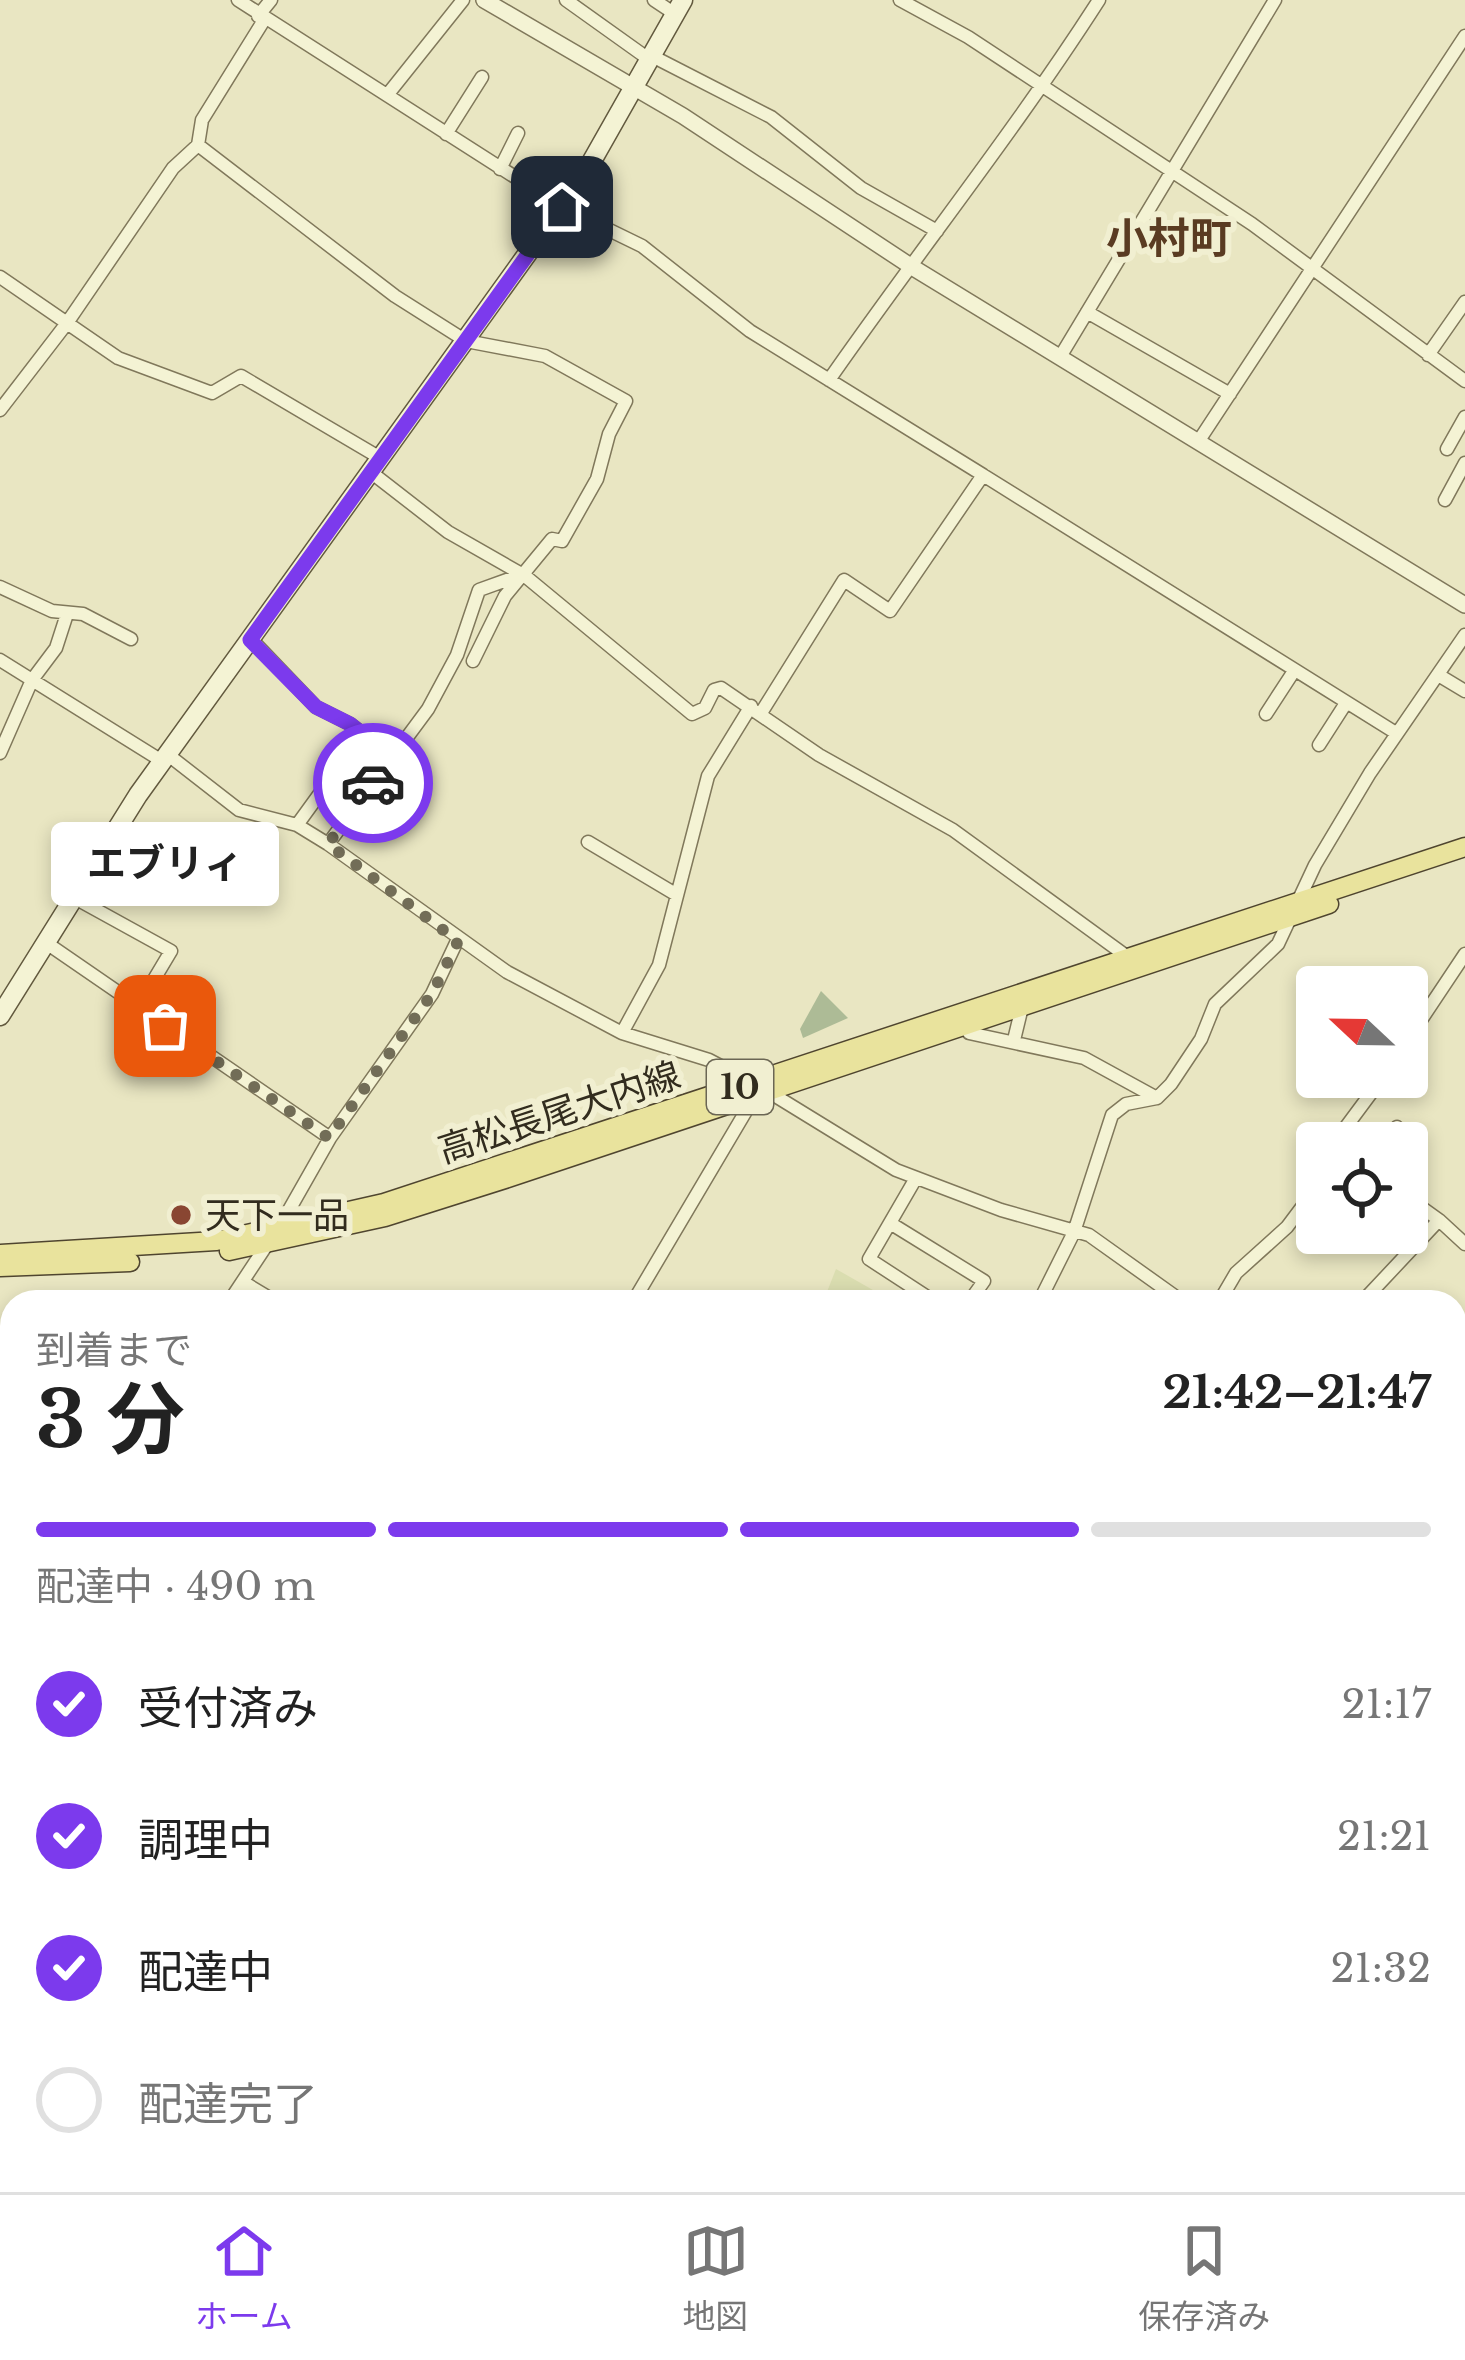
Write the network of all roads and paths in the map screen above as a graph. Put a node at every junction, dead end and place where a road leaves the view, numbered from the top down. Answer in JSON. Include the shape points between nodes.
{"nodes":[{"id":1,"x":238,"y":0,"type":"edge"},
{"id":2,"x":271,"y":0,"type":"edge"},
{"id":3,"x":463,"y":0,"type":"edge"},
{"id":4,"x":484,"y":0,"type":"edge"},
{"id":5,"x":566,"y":0,"type":"edge"},
{"id":6,"x":654,"y":0,"type":"edge"},
{"id":7,"x":900,"y":0,"type":"edge"},
{"id":8,"x":1099,"y":0,"type":"edge"},
{"id":9,"x":1275,"y":0,"type":"edge"},
{"id":10,"x":679,"y":7,"type":"edge"},
{"id":11,"x":261,"y":18,"type":"junction"},
{"id":12,"x":1465,"y":36,"type":"edge"},
{"id":13,"x":651,"y":58,"type":"junction"},
{"id":14,"x":482,"y":77,"type":"dead end"},
{"id":15,"x":1044,"y":86,"type":"junction"},
{"id":16,"x":634,"y":88,"type":"junction"},
{"id":17,"x":388,"y":94,"type":"junction"},
{"id":18,"x":518,"y":133,"type":"dead end"},
{"id":19,"x":446,"y":134,"type":"junction"},
{"id":20,"x":198,"y":145,"type":"junction"},
{"id":21,"x":500,"y":169,"type":"junction"},
{"id":22,"x":1174,"y":172,"type":"junction"},
{"id":23,"x":562,"y":207,"type":"junction"},
{"id":24,"x":937,"y":231,"type":"junction"},
{"id":25,"x":912,"y":267,"type":"junction"},
{"id":26,"x":1315,"y":273,"type":"junction"},
{"id":27,"x":0,"y":277,"type":"edge"},
{"id":28,"x":1465,"y":302,"type":"edge"},
{"id":29,"x":1088,"y":312,"type":"junction"},
{"id":30,"x":67,"y":323,"type":"junction"},
{"id":31,"x":466,"y":341,"type":"junction"},
{"id":32,"x":1428,"y":355,"type":"junction"},
{"id":33,"x":1060,"y":357,"type":"junction"},
{"id":34,"x":829,"y":380,"type":"junction"},
{"id":35,"x":1465,"y":380,"type":"edge"},
{"id":36,"x":1230,"y":394,"type":"junction"},
{"id":37,"x":0,"y":410,"type":"edge"},
{"id":38,"x":1465,"y":417,"type":"edge"},
{"id":39,"x":1198,"y":442,"type":"junction"},
{"id":40,"x":1447,"y":449,"type":"dead end"},
{"id":41,"x":1465,"y":464,"type":"edge"},
{"id":42,"x":377,"y":466,"type":"junction"},
{"id":43,"x":983,"y":475,"type":"junction"},
{"id":44,"x":1445,"y":500,"type":"dead end"},
{"id":45,"x":520,"y":576,"type":"junction"},
{"id":46,"x":0,"y":587,"type":"edge"},
{"id":47,"x":1465,"y":605,"type":"edge"},
{"id":48,"x":67,"y":614,"type":"junction"},
{"id":49,"x":1465,"y":635,"type":"edge"},
{"id":50,"x":130,"y":639,"type":"dead end"},
{"id":51,"x":250,"y":640,"type":"junction"},
{"id":52,"x":0,"y":661,"type":"edge"},
{"id":53,"x":473,"y":661,"type":"dead end"},
{"id":54,"x":1294,"y":671,"type":"junction"},
{"id":55,"x":1440,"y":676,"type":"junction"},
{"id":56,"x":32,"y":680,"type":"junction"},
{"id":57,"x":1465,"y":691,"type":"edge"},
{"id":58,"x":1346,"y":703,"type":"junction"},
{"id":59,"x":756,"y":710,"type":"junction"},
{"id":60,"x":1266,"y":714,"type":"dead end"},
{"id":61,"x":363,"y":734,"type":"junction"},
{"id":62,"x":1396,"y":734,"type":"junction"},
{"id":63,"x":1319,"y":745,"type":"dead end"},
{"id":64,"x":0,"y":753,"type":"edge"},
{"id":65,"x":165,"y":758,"type":"junction"},
{"id":66,"x":389,"y":764,"type":"junction"},
{"id":67,"x":297,"y":825,"type":"junction"},
{"id":68,"x":588,"y":842,"type":"dead end"},
{"id":69,"x":328,"y":844,"type":"junction"},
{"id":70,"x":1465,"y":847,"type":"edge"},
{"id":71,"x":1465,"y":860,"type":"edge"},
{"id":72,"x":677,"y":895,"type":"junction"},
{"id":73,"x":73,"y":897,"type":"junction"},
{"id":74,"x":1297,"y":910,"type":"junction"},
{"id":75,"x":458,"y":941,"type":"junction"},
{"id":76,"x":45,"y":942,"type":"junction"},
{"id":77,"x":1465,"y":954,"type":"edge"},
{"id":78,"x":1135,"y":962,"type":"junction"},
{"id":79,"x":1022,"y":1007,"type":"junction"},
{"id":80,"x":137,"y":1008,"type":"junction"},
{"id":81,"x":1428,"y":1010,"type":"edge"},
{"id":82,"x":0,"y":1016,"type":"edge"},
{"id":83,"x":966,"y":1025,"type":"junction"},
{"id":84,"x":622,"y":1033,"type":"junction"},
{"id":85,"x":1014,"y":1040,"type":"junction"},
{"id":86,"x":756,"y":1091,"type":"junction"},
{"id":87,"x":1157,"y":1097,"type":"junction"},
{"id":88,"x":329,"y":1138,"type":"junction"},
{"id":89,"x":916,"y":1178,"type":"junction"},
{"id":90,"x":1428,"y":1212,"type":"edge"},
{"id":91,"x":1296,"y":1214,"type":"edge"},
{"id":92,"x":1439,"y":1220,"type":"junction"},
{"id":93,"x":890,"y":1223,"type":"junction"},
{"id":94,"x":1074,"y":1232,"type":"junction"},
{"id":95,"x":273,"y":1237,"type":"junction"},
{"id":96,"x":1465,"y":1244,"type":"edge"},
{"id":97,"x":0,"y":1254,"type":"edge"},
{"id":98,"x":0,"y":1267,"type":"edge"},
{"id":99,"x":243,"y":1282,"type":"junction"},
{"id":100,"x":237,"y":1290,"type":"edge"},
{"id":101,"x":256,"y":1290,"type":"edge"},
{"id":102,"x":640,"y":1290,"type":"edge"},
{"id":103,"x":917,"y":1290,"type":"edge"},
{"id":104,"x":977,"y":1290,"type":"edge"},
{"id":105,"x":1045,"y":1290,"type":"edge"},
{"id":106,"x":1166,"y":1290,"type":"edge"},
{"id":107,"x":1226,"y":1290,"type":"edge"},
{"id":108,"x":1373,"y":1290,"type":"edge"}],
"edges":[{"from":1,"to":11,"type":"street"},
{"from":2,"to":11,"type":"street"},
{"from":3,"to":17,"type":"street"},
{"from":4,"to":16,"type":"street"},
{"from":5,"to":13,"type":"street"},
{"from":6,"to":10,"type":"street"},
{"from":7,"to":15,"type":"street"},
{"from":8,"to":15,"type":"street"},
{"from":9,"to":22,"type":"street"},
{"from":10,"to":13,"type":"main road"},
{"from":11,"to":17,"type":"street"},
{"from":11,"to":20,"type":"street","via":[[202,120]]},
{"from":12,"to":26,"type":"street"},
{"from":13,"to":16,"type":"main road"},
{"from":13,"to":24,"type":"street","via":[[771,117],[861,188]]},
{"from":14,"to":19,"type":"street"},
{"from":15,"to":22,"type":"street"},
{"from":15,"to":24,"type":"street"},
{"from":16,"to":23,"type":"main road"},
{"from":16,"to":25,"type":"street"},
{"from":17,"to":19,"type":"street"},
{"from":18,"to":21,"type":"street"},
{"from":19,"to":21,"type":"street"},
{"from":20,"to":30,"type":"street","via":[[173,168]]},
{"from":20,"to":31,"type":"street"},
{"from":21,"to":23,"type":"street"},
{"from":22,"to":26,"type":"street"},
{"from":22,"to":29,"type":"street"},
{"from":23,"to":31,"type":"main road"},
{"from":23,"to":34,"type":"street","via":[[642,246],[750,331]]},
{"from":24,"to":25,"type":"street"},
{"from":25,"to":33,"type":"street"},
{"from":25,"to":34,"type":"street"},
{"from":26,"to":32,"type":"street"},
{"from":26,"to":36,"type":"street"},
{"from":27,"to":30,"type":"street"},
{"from":28,"to":32,"type":"street"},
{"from":29,"to":33,"type":"street"},
{"from":29,"to":36,"type":"street"},
{"from":30,"to":37,"type":"street"},
{"from":30,"to":42,"type":"street","via":[[118,358],[212,393],[241,376]]},
{"from":31,"to":42,"type":"main road"},
{"from":31,"to":45,"type":"street","via":[[544,356],[626,400],[604,463],[562,541],[552,538]]},
{"from":32,"to":35,"type":"street"},
{"from":33,"to":39,"type":"street"},
{"from":34,"to":43,"type":"street"},
{"from":36,"to":39,"type":"street"},
{"from":38,"to":40,"type":"street"},
{"from":39,"to":47,"type":"street"},
{"from":41,"to":44,"type":"street"},
{"from":42,"to":45,"type":"street","via":[[448,532]]},
{"from":42,"to":51,"type":"main road"},
{"from":43,"to":54,"type":"street"},
{"from":43,"to":59,"type":"street","via":[[890,611],[844,580]]},
{"from":45,"to":53,"type":"street"},
{"from":45,"to":59,"type":"street","via":[[692,714],[717,688]]},
{"from":45,"to":66,"type":"street","via":[[479,590],[448,671]]},
{"from":46,"to":48,"type":"street"},
{"from":48,"to":50,"type":"street"},
{"from":48,"to":56,"type":"street","via":[[56,648]]},
{"from":49,"to":55,"type":"street"},
{"from":51,"to":61,"type":"street","via":[[316,707]]},
{"from":51,"to":65,"type":"main road"},
{"from":52,"to":56,"type":"street"},
{"from":54,"to":58,"type":"street"},
{"from":54,"to":60,"type":"street"},
{"from":55,"to":57,"type":"street"},
{"from":55,"to":62,"type":"street"},
{"from":56,"to":64,"type":"street"},
{"from":56,"to":65,"type":"street"},
{"from":58,"to":62,"type":"street"},
{"from":58,"to":63,"type":"street"},
{"from":59,"to":72,"type":"street","via":[[707,776]]},
{"from":59,"to":78,"type":"street","via":[[971,842]]},
{"from":61,"to":66,"type":"street"},
{"from":61,"to":67,"type":"street"},
{"from":62,"to":74,"type":"street"},
{"from":65,"to":67,"type":"street","via":[[239,810]]},
{"from":65,"to":73,"type":"main road"},
{"from":66,"to":69,"type":"street"},
{"from":67,"to":69,"type":"street"},
{"from":68,"to":72,"type":"street"},
{"from":69,"to":75,"type":"street"},
{"from":70,"to":74,"type":"main road","name":"高松長尾大内線","number":"10"},
{"from":71,"to":74,"type":"main road","name":"高松長尾大内線","number":"10"},
{"from":72,"to":84,"type":"street","via":[[659,965]]},
{"from":73,"to":76,"type":"main road"},
{"from":73,"to":80,"type":"street","via":[[171,951]]},
{"from":74,"to":78,"type":"main road","name":"高松長尾大内線","number":"10"},
{"from":74,"to":87,"type":"street","via":[[1265,960],[1215,1004],[1184,1068]]},
{"from":75,"to":84,"type":"street"},
{"from":75,"to":88,"type":"street","via":[[432,994]]},
{"from":76,"to":80,"type":"street"},
{"from":76,"to":82,"type":"main road"},
{"from":77,"to":81,"type":"street"},
{"from":78,"to":79,"type":"main road","name":"高松長尾大内線","number":"10"},
{"from":78,"to":86,"type":"main road","name":"高松長尾大内線","number":"10"},
{"from":79,"to":83,"type":"main road","name":"高松長尾大内線","number":"10"},
{"from":79,"to":85,"type":"street"},
{"from":80,"to":88,"type":"street"},
{"from":83,"to":85,"type":"street","via":[[969,1033]]},
{"from":83,"to":86,"type":"main road","name":"高松長尾大内線","number":"10"},
{"from":84,"to":86,"type":"street","via":[[709,1060]]},
{"from":85,"to":87,"type":"street","via":[[1084,1058]]},
{"from":86,"to":89,"type":"street"},
{"from":86,"to":95,"type":"main road","name":"高松長尾大内線","number":"10"},
{"from":86,"to":102,"type":"street"},
{"from":87,"to":94,"type":"street","via":[[1112,1114]]},
{"from":88,"to":95,"type":"street"},
{"from":89,"to":93,"type":"street"},
{"from":89,"to":94,"type":"street"},
{"from":90,"to":92,"type":"street"},
{"from":91,"to":107,"type":"street"},
{"from":92,"to":96,"type":"street"},
{"from":92,"to":108,"type":"street"},
{"from":93,"to":103,"type":"street","via":[[869,1259]]},
{"from":93,"to":104,"type":"street","via":[[983,1281]]},
{"from":94,"to":105,"type":"street"},
{"from":94,"to":106,"type":"street"},
{"from":95,"to":97,"type":"main road","name":"高松長尾大内線","number":"10"},
{"from":95,"to":98,"type":"main road","name":"高松長尾大内線","number":"10","via":[[128,1263]]},
{"from":95,"to":99,"type":"street"},
{"from":99,"to":100,"type":"street"},
{"from":99,"to":101,"type":"street"}]}
